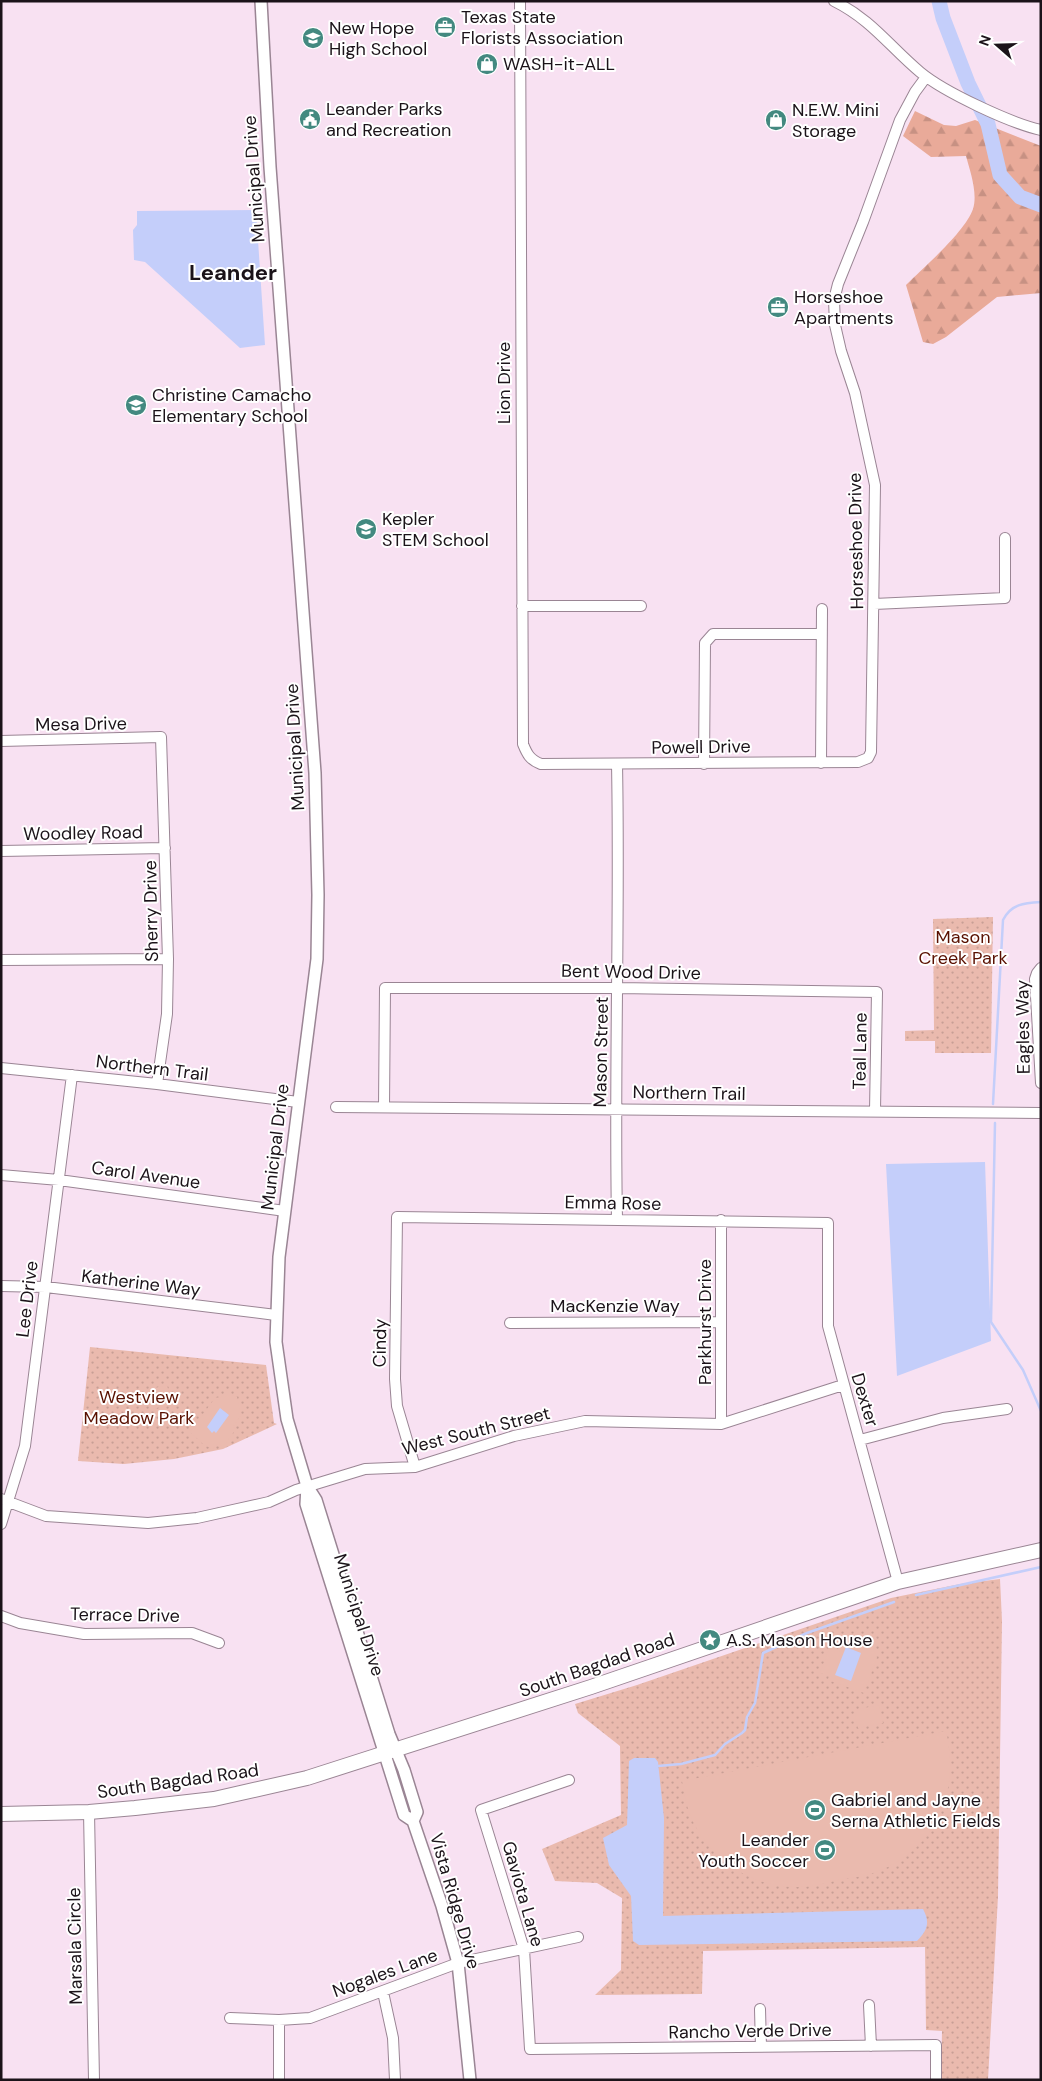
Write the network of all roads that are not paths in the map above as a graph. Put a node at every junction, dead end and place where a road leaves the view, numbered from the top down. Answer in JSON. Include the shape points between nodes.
{"nodes":[{"id":1,"x":261,"y":1,"type":"edge"},
{"id":2,"x":520,"y":1,"type":"edge"},
{"id":3,"x":834,"y":1,"type":"edge"},
{"id":4,"x":926,"y":77,"type":"junction"},
{"id":5,"x":1041,"y":130,"type":"edge"},
{"id":6,"x":1005,"y":538,"type":"dead end"},
{"id":7,"x":874,"y":604,"type":"junction"},
{"id":8,"x":522,"y":606,"type":"junction"},
{"id":9,"x":641,"y":606,"type":"dead end"},
{"id":10,"x":822,"y":609,"type":"dead end"},
{"id":11,"x":821,"y":634,"type":"junction"},
{"id":12,"x":161,"y":737,"type":"joint"},
{"id":13,"x":1,"y":742,"type":"edge"},
{"id":14,"x":868,"y":758,"type":"joint"},
{"id":15,"x":535,"y":761,"type":"joint"},
{"id":16,"x":821,"y":762,"type":"junction"},
{"id":17,"x":617,"y":764,"type":"junction"},
{"id":18,"x":704,"y":764,"type":"junction"},
{"id":19,"x":166,"y":848,"type":"junction"},
{"id":20,"x":1,"y":851,"type":"edge"},
{"id":21,"x":168,"y":959,"type":"junction"},
{"id":22,"x":1,"y":960,"type":"edge"},
{"id":23,"x":1040,"y":969,"type":"edge"},
{"id":24,"x":618,"y":988,"type":"junction"},
{"id":25,"x":877,"y":992,"type":"joint"},
{"id":26,"x":1,"y":1068,"type":"edge"},
{"id":27,"x":72,"y":1075,"type":"junction"},
{"id":28,"x":1041,"y":1083,"type":"edge"},
{"id":29,"x":157,"y":1084,"type":"junction"},
{"id":30,"x":298,"y":1102,"type":"junction"},
{"id":31,"x":336,"y":1107,"type":"dead end"},
{"id":32,"x":384,"y":1107,"type":"junction"},
{"id":33,"x":617,"y":1109,"type":"junction"},
{"id":34,"x":875,"y":1111,"type":"junction"},
{"id":35,"x":1041,"y":1113,"type":"edge"},
{"id":36,"x":1,"y":1175,"type":"edge"},
{"id":37,"x":59,"y":1180,"type":"junction"},
{"id":38,"x":285,"y":1210,"type":"junction"},
{"id":39,"x":397,"y":1217,"type":"joint"},
{"id":40,"x":617,"y":1220,"type":"junction"},
{"id":41,"x":721,"y":1220,"type":"junction"},
{"id":42,"x":828,"y":1223,"type":"joint"},
{"id":43,"x":1,"y":1286,"type":"edge"},
{"id":44,"x":46,"y":1287,"type":"junction"},
{"id":45,"x":276,"y":1315,"type":"junction"},
{"id":46,"x":721,"y":1322,"type":"junction"},
{"id":47,"x":510,"y":1323,"type":"dead end"},
{"id":48,"x":843,"y":1386,"type":"junction"},
{"id":49,"x":1007,"y":1409,"type":"dead end"},
{"id":50,"x":721,"y":1424,"type":"junction"},
{"id":51,"x":860,"y":1440,"type":"junction"},
{"id":52,"x":415,"y":1468,"type":"junction"},
{"id":53,"x":307,"y":1486,"type":"junction"},
{"id":54,"x":5,"y":1501,"type":"edge"},
{"id":55,"x":1,"y":1524,"type":"edge"},
{"id":56,"x":1041,"y":1550,"type":"edge"},
{"id":57,"x":898,"y":1582,"type":"junction"},
{"id":58,"x":1,"y":1616,"type":"edge"},
{"id":59,"x":219,"y":1642,"type":"dead end"},
{"id":60,"x":390,"y":1752,"type":"junction"},
{"id":61,"x":568,"y":1780,"type":"dead end"},
{"id":62,"x":89,"y":1812,"type":"junction"},
{"id":63,"x":1,"y":1814,"type":"edge"},
{"id":64,"x":578,"y":1937,"type":"dead end"},
{"id":65,"x":524,"y":1949,"type":"junction"},
{"id":66,"x":458,"y":1963,"type":"junction"},
{"id":67,"x":383,"y":1992,"type":"junction"},
{"id":68,"x":869,"y":2005,"type":"dead end"},
{"id":69,"x":760,"y":2009,"type":"dead end"},
{"id":70,"x":230,"y":2018,"type":"dead end"},
{"id":71,"x":279,"y":2020,"type":"junction"},
{"id":72,"x":871,"y":2046,"type":"junction"},
{"id":73,"x":761,"y":2047,"type":"junction"},
{"id":74,"x":530,"y":2049,"type":"joint"},
{"id":75,"x":94,"y":2080,"type":"edge"},
{"id":76,"x":280,"y":2080,"type":"edge"},
{"id":77,"x":395,"y":2080,"type":"edge"},
{"id":78,"x":470,"y":2080,"type":"edge"},
{"id":79,"x":936,"y":2080,"type":"edge"}],
"edges":[{"from":1,"to":30,"type":"street","name":"Municipal Drive","via":[[316,799],[317,959]]},
{"from":2,"to":8,"type":"street","name":"Lion Drive"},
{"from":3,"to":4,"type":"street","via":[[876,28]]},
{"from":4,"to":5,"type":"street","via":[[968,100]]},
{"from":4,"to":7,"type":"street","name":"Horseshoe Drive","via":[[900,120],[834,300],[835,325],[855,393],[874,479]]},
{"from":6,"to":7,"type":"street","via":[[1005,598]]},
{"from":7,"to":14,"type":"street","name":"Horseshoe Drive","via":[[872,746]]},
{"from":8,"to":9,"type":"street"},
{"from":8,"to":15,"type":"street","name":"Lion Drive","via":[[523,744]]},
{"from":10,"to":11,"type":"street"},
{"from":11,"to":16,"type":"street"},
{"from":11,"to":18,"type":"street","via":[[713,634],[705,643]]},
{"from":12,"to":13,"type":"street","name":"Mesa Drive"},
{"from":12,"to":19,"type":"street","name":"Sherry Drive"},
{"from":14,"to":16,"type":"street","name":"Powell Drive","via":[[858,762]]},
{"from":15,"to":17,"type":"street","name":"Powell Drive","via":[[541,764]]},
{"from":16,"to":18,"type":"street","name":"Powell Drive"},
{"from":17,"to":18,"type":"street","name":"Powell Drive"},
{"from":17,"to":24,"type":"street","name":"Mason Street"},
{"from":19,"to":20,"type":"street","name":"Woodley Road"},
{"from":19,"to":21,"type":"street","name":"Sherry Drive"},
{"from":21,"to":22,"type":"street"},
{"from":21,"to":29,"type":"street","name":"Sherry Drive","via":[[167,1014]]},
{"from":23,"to":28,"type":"street","name":"Eagles Way","via":[[1035,979]]},
{"from":24,"to":25,"type":"street","name":"Bent Wood Drive"},
{"from":24,"to":32,"type":"street","name":"Bent Wood Drive","via":[[385,988]]},
{"from":24,"to":33,"type":"street","name":"Mason Street"},
{"from":25,"to":34,"type":"street","name":"Teal Lane"},
{"from":26,"to":27,"type":"street","name":"Northern Trail"},
{"from":27,"to":29,"type":"street","name":"Northern Trail"},
{"from":27,"to":37,"type":"street","name":"Lee Drive"},
{"from":29,"to":30,"type":"street","name":"Northern Trail"},
{"from":30,"to":38,"type":"street","name":"Municipal Drive"},
{"from":31,"to":32,"type":"street","name":"Northern Trail"},
{"from":32,"to":33,"type":"street","name":"Northern Trail"},
{"from":33,"to":34,"type":"street","name":"Northern Trail"},
{"from":33,"to":40,"type":"street","name":"Mason Street"},
{"from":34,"to":35,"type":"street","name":"Northern Trail"},
{"from":36,"to":37,"type":"street","name":"Carol Avenue"},
{"from":37,"to":38,"type":"street","name":"Carol Avenue"},
{"from":37,"to":44,"type":"street","name":"Lee Drive"},
{"from":38,"to":45,"type":"street","name":"Municipal Drive"},
{"from":39,"to":40,"type":"street","name":"Emma Rose"},
{"from":39,"to":52,"type":"street","name":"Cindy","via":[[395,1379],[398,1406]]},
{"from":40,"to":41,"type":"street","name":"Emma Rose"},
{"from":41,"to":42,"type":"street","name":"Emma Rose"},
{"from":41,"to":46,"type":"street","name":"Parkhurst Drive"},
{"from":42,"to":48,"type":"street","name":"Dexter","via":[[828,1326]]},
{"from":43,"to":44,"type":"street","name":"Katherine Way"},
{"from":44,"to":45,"type":"street","name":"Katherine Way"},
{"from":44,"to":54,"type":"street","name":"Lee Drive","via":[[24,1446]]},
{"from":45,"to":53,"type":"street","name":"Municipal Drive","via":[[282,1392]]},
{"from":46,"to":47,"type":"street","name":"MacKenzie Way"},
{"from":46,"to":50,"type":"street","name":"Parkhurst Drive"},
{"from":48,"to":50,"type":"street","name":"West South Street"},
{"from":48,"to":51,"type":"street","name":"Dexter"},
{"from":49,"to":51,"type":"street","via":[[943,1418]]},
{"from":50,"to":52,"type":"street","name":"West South Street","via":[[585,1421],[514,1436]]},
{"from":51,"to":57,"type":"street","name":"Dexter"},
{"from":52,"to":53,"type":"street","name":"West South Street","via":[[365,1469]]},
{"from":53,"to":54,"type":"street","name":"West South Street","via":[[269,1502],[197,1518],[148,1523],[46,1516]]},
{"from":53,"to":60,"type":"street","name":"Municipal Drive","via":[[306,1504],[389,1734]]},
{"from":54,"to":55,"type":"street","name":"Lee Drive"},
{"from":56,"to":57,"type":"main road","name":"South Bagdad Road"},
{"from":57,"to":60,"type":"main road","name":"South Bagdad Road"},
{"from":58,"to":59,"type":"street","name":"Terrace Drive","via":[[20,1623],[84,1634],[192,1633]]},
{"from":60,"to":62,"type":"main road","name":"South Bagdad Road","via":[[297,1781],[214,1798]]},
{"from":60,"to":66,"type":"street","name":"Vista Ridge Drive","via":[[404,1770],[417,1812],[413,1821]]},
{"from":61,"to":65,"type":"street","name":"Gaviota Lane","via":[[481,1810]]},
{"from":62,"to":63,"type":"main road","name":"South Bagdad Road"},
{"from":62,"to":75,"type":"street","name":"Marsala Circle"},
{"from":64,"to":65,"type":"street","name":"Nogales Lane"},
{"from":65,"to":66,"type":"street","name":"Nogales Lane"},
{"from":65,"to":74,"type":"street","name":"Gaviota Lane"},
{"from":66,"to":67,"type":"street","name":"Nogales Lane"},
{"from":66,"to":78,"type":"street","name":"Vista Ridge Drive"},
{"from":67,"to":71,"type":"street","name":"Nogales Lane","via":[[310,2018]]},
{"from":67,"to":77,"type":"street","via":[[392,2038]]},
{"from":68,"to":72,"type":"street"},
{"from":69,"to":73,"type":"street"},
{"from":70,"to":71,"type":"street","name":"Nogales Lane"},
{"from":71,"to":76,"type":"street"},
{"from":72,"to":73,"type":"street","name":"Rancho Verde Drive"},
{"from":72,"to":79,"type":"street","name":"Rancho Verde Drive","via":[[936,2045]]},
{"from":73,"to":74,"type":"street","name":"Rancho Verde Drive"}]}
